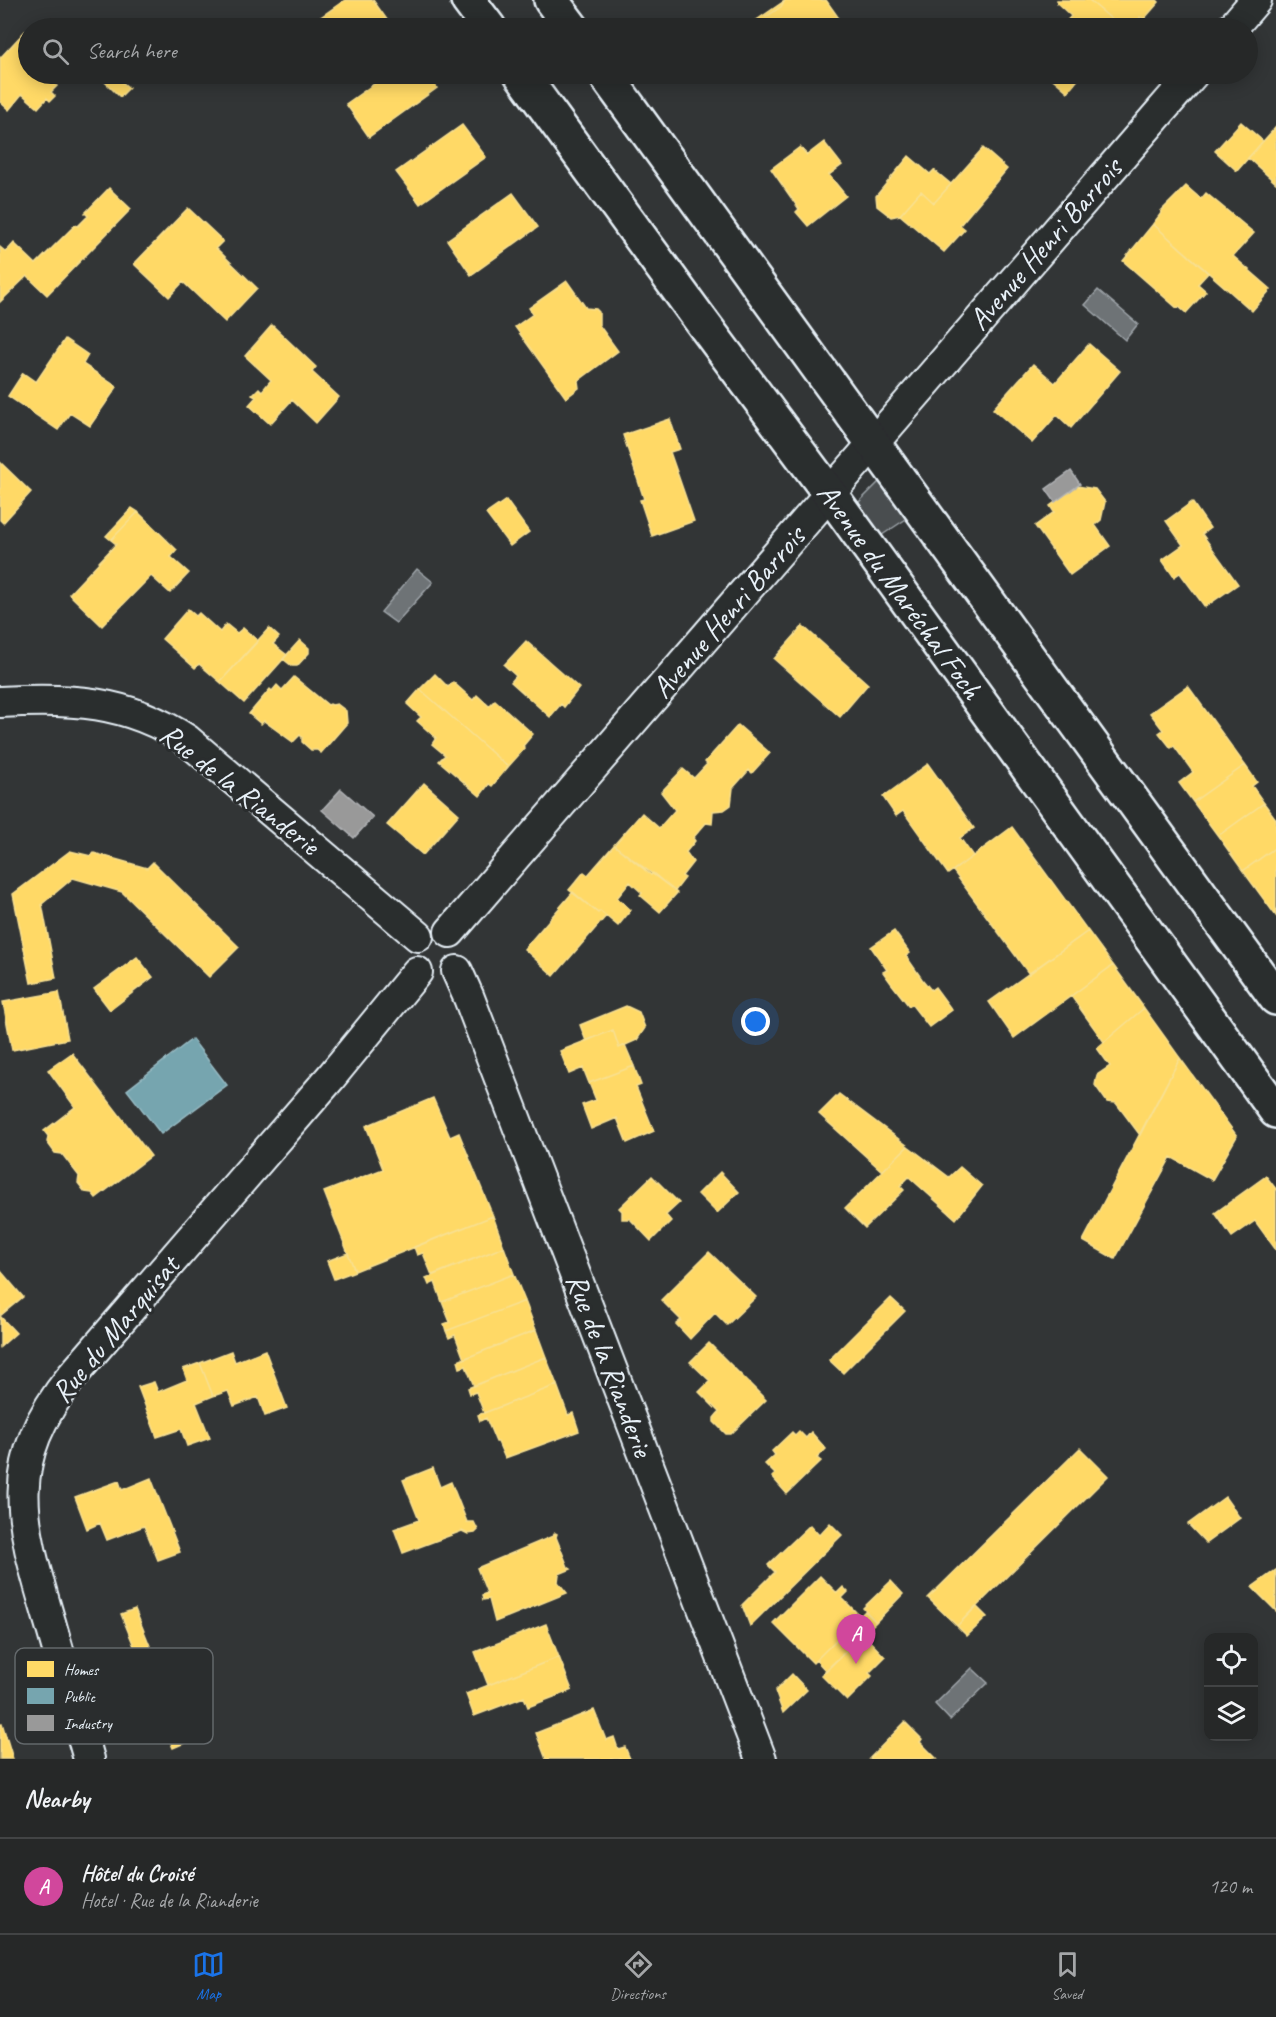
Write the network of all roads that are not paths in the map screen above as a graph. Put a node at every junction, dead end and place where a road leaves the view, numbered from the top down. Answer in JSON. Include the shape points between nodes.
{"nodes":[{"id":1,"x":468,"y":0,"type":"edge"},
{"id":2,"x":552,"y":0,"type":"edge"},
{"id":3,"x":1256,"y":0,"type":"edge"},
{"id":4,"x":482,"y":18,"type":"edge"},
{"id":5,"x":565,"y":18,"type":"edge"},
{"id":6,"x":1241,"y":18,"type":"edge"},
{"id":7,"x":528,"y":84,"type":"edge"},
{"id":8,"x":612,"y":84,"type":"edge"},
{"id":9,"x":1184,"y":84,"type":"edge"},
{"id":10,"x":873,"y":444,"type":"junction"},
{"id":11,"x":830,"y":494,"type":"junction"},
{"id":12,"x":0,"y":702,"type":"edge"},
{"id":13,"x":450,"y":932,"type":"junction"},
{"id":14,"x":418,"y":936,"type":"junction"},
{"id":15,"x":457,"y":971,"type":"junction"},
{"id":16,"x":417,"y":972,"type":"junction"},
{"id":17,"x":1276,"y":998,"type":"edge"},
{"id":18,"x":1276,"y":1111,"type":"edge"},
{"id":19,"x":57,"y":1648,"type":"edge"},
{"id":20,"x":85,"y":1744,"type":"edge"},
{"id":21,"x":89,"y":1759,"type":"edge"},
{"id":22,"x":761,"y":1759,"type":"edge"}],
"edges":[{"from":1,"to":4,"type":"main road"},
{"from":2,"to":5,"type":"main road"},
{"from":3,"to":6,"type":"street"},
{"from":7,"to":11,"type":"main road","name":"Avenue du Maréchal Foch"},
{"from":8,"to":10,"type":"main road"},
{"from":9,"to":10,"type":"street","name":"Avenue Henri Barrois"},
{"from":10,"to":11,"type":"street","name":"Avenue Henri Barrois"},
{"from":10,"to":17,"type":"main road"},
{"from":11,"to":13,"type":"street","name":"Avenue Henri Barrois"},
{"from":11,"to":18,"type":"main road","name":"Avenue du Maréchal Foch"},
{"from":12,"to":14,"type":"street","name":"Rue de la Rianderie","via":[[99,703],[170,728]]},
{"from":13,"to":14,"type":"street","via":[[434,928]]},
{"from":13,"to":15,"type":"street","via":[[462,950]]},
{"from":14,"to":16,"type":"street","via":[[410,953]]},
{"from":15,"to":16,"type":"street","via":[[437,980]]},
{"from":15,"to":22,"type":"street","name":"Rue de la Rianderie"},
{"from":16,"to":19,"type":"street","name":"Rue du Marquisat","via":[[72,1376],[37,1433],[25,1473],[23,1514]]},
{"from":20,"to":21,"type":"street","name":"Rue du Marquisat"}]}
